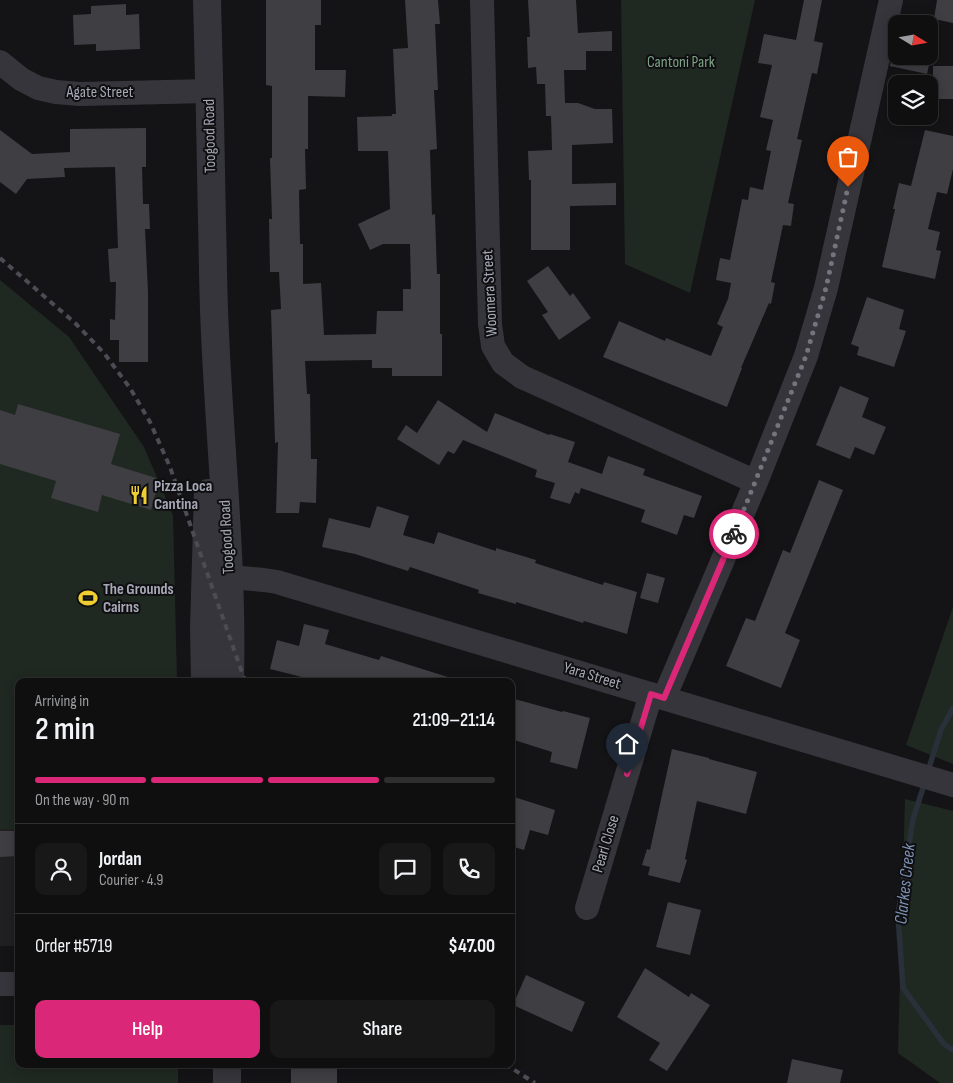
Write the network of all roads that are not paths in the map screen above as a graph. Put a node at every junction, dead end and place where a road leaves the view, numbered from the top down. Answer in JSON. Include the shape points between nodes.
{"nodes":[{"id":1,"x":207,"y":0,"type":"edge"},
{"id":2,"x":482,"y":0,"type":"edge"},
{"id":3,"x":890,"y":0,"type":"edge"},
{"id":4,"x":0,"y":62,"type":"edge"},
{"id":5,"x":209,"y":92,"type":"junction"},
{"id":6,"x":756,"y":482,"type":"junction"},
{"id":7,"x":218,"y":577,"type":"junction"},
{"id":8,"x":205,"y":678,"type":"edge"},
{"id":9,"x":230,"y":678,"type":"edge"},
{"id":10,"x":657,"y":696,"type":"junction"},
{"id":11,"x":951,"y":784,"type":"edge"},
{"id":12,"x":587,"y":908,"type":"dead end"},
{"id":13,"x":0,"y":984,"type":"edge"},
{"id":14,"x":15,"y":984,"type":"edge"},
{"id":15,"x":227,"y":1068,"type":"edge"},
{"id":16,"x":228,"y":1083,"type":"edge"}],
"edges":[{"from":1,"to":5,"type":"street","name":"Toogood Road"},
{"from":2,"to":6,"type":"street","name":"Woomera Street","via":[[493,346],[503,363],[522,377]]},
{"from":3,"to":6,"type":"street","name":"Pearl Close","via":[[826,288],[806,356]]},
{"from":4,"to":5,"type":"street","name":"Agate Street","via":[[21,79],[38,88],[56,92]]},
{"from":5,"to":7,"type":"street","name":"Toogood Road"},
{"from":6,"to":10,"type":"street","name":"Pearl Close"},
{"from":7,"to":8,"type":"street","name":"Toogood Road","via":[[204,639]]},
{"from":7,"to":9,"type":"street","name":"Toogood Road","via":[[231,635]]},
{"from":7,"to":10,"type":"street","name":"Yara Street","via":[[277,582]]},
{"from":10,"to":11,"type":"street","name":"Yara Street"},
{"from":10,"to":12,"type":"street","name":"Pearl Close"},
{"from":13,"to":14,"type":"street"},
{"from":15,"to":16,"type":"street"}]}
